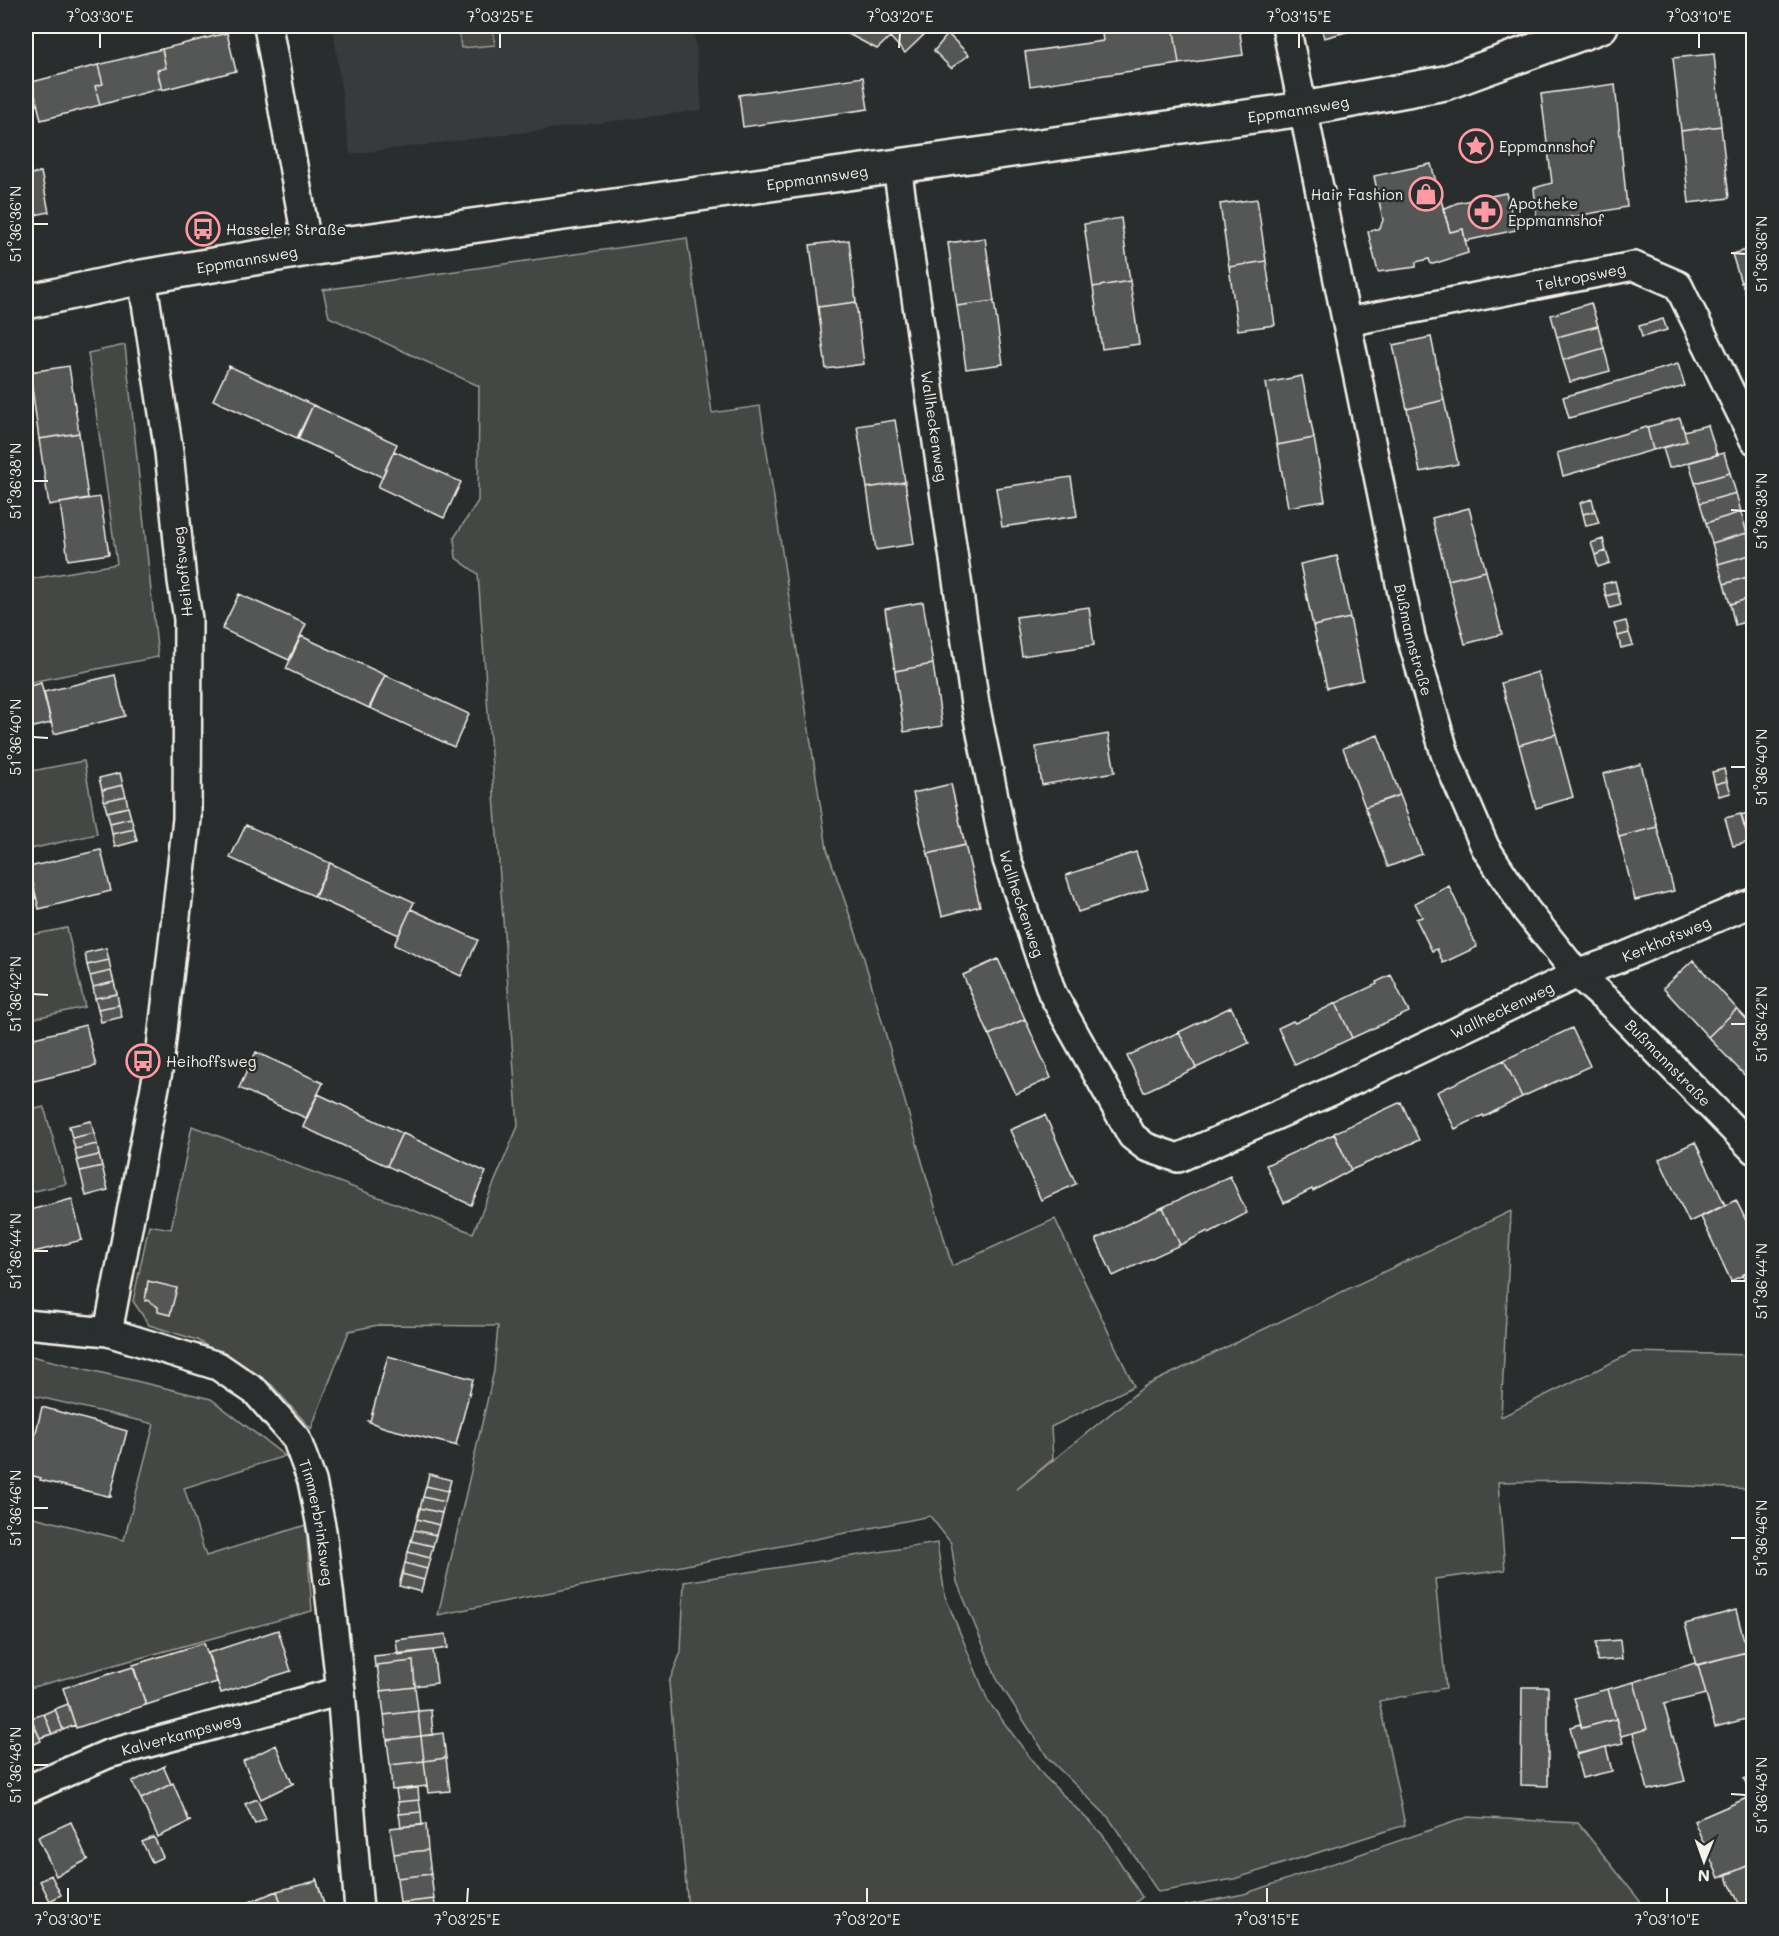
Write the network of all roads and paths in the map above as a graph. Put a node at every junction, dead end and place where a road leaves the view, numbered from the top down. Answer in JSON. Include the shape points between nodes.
{"nodes":[{"id":1,"x":268,"y":26,"type":"edge"},
{"id":2,"x":1286,"y":26,"type":"edge"},
{"id":3,"x":1601,"y":26,"type":"edge"},
{"id":4,"x":1303,"y":109,"type":"junction"},
{"id":5,"x":897,"y":167,"type":"junction"},
{"id":6,"x":308,"y":249,"type":"junction"},
{"id":7,"x":142,"y":277,"type":"junction"},
{"id":8,"x":26,"y":302,"type":"edge"},
{"id":9,"x":1347,"y":322,"type":"junction"},
{"id":10,"x":1754,"y":440,"type":"edge"},
{"id":11,"x":1754,"y":902,"type":"edge"},
{"id":12,"x":1577,"y":974,"type":"junction"},
{"id":13,"x":1754,"y":1150,"type":"edge"},
{"id":14,"x":26,"y":1324,"type":"edge"},
{"id":15,"x":108,"y":1332,"type":"junction"},
{"id":16,"x":341,"y":1691,"type":"junction"},
{"id":17,"x":26,"y":1790,"type":"edge"},
{"id":18,"x":359,"y":1911,"type":"edge"}],
"edges":[{"from":1,"to":6,"type":"street"},
{"from":2,"to":4,"type":"street","name":"Bußmannstraße"},
{"from":3,"to":4,"type":"street","name":"Eppmannsweg","via":[[1445,83]]},
{"from":4,"to":5,"type":"street","name":"Eppmannsweg"},
{"from":4,"to":9,"type":"street","name":"Bußmannstraße"},
{"from":5,"to":6,"type":"street","name":"Eppmannsweg"},
{"from":5,"to":12,"type":"street","name":"Wallheckenweg","via":[[975,704],[1007,860],[1052,993],[1132,1136],[1146,1148],[1178,1158],[1334,1090]]},
{"from":6,"to":7,"type":"street","name":"Eppmannsweg"},
{"from":7,"to":8,"type":"street","name":"Eppmannsweg"},
{"from":7,"to":15,"type":"street","name":"Heihoffsweg","via":[[169,452],[188,618],[187,819],[159,1066]]},
{"from":9,"to":10,"type":"street","name":"Teltropsweg","via":[[1634,266],[1678,285]]},
{"from":9,"to":12,"type":"street","name":"Bußmannstraße","via":[[1411,637],[1444,754],[1485,847],[1526,910]]},
{"from":11,"to":12,"type":"street","name":"Kerkhofsweg"},
{"from":12,"to":13,"type":"street","name":"Bußmannstraße"},
{"from":14,"to":15,"type":"street","name":"Timmerbrinksweg"},
{"from":15,"to":16,"type":"street","name":"Timmerbrinksweg","via":[[218,1366],[256,1392],[296,1438],[312,1481],[322,1531]]},
{"from":16,"to":17,"type":"street","name":"Kalverkampsweg","via":[[108,1754]]},
{"from":16,"to":18,"type":"street","name":"Timmerbrinksweg"}]}
